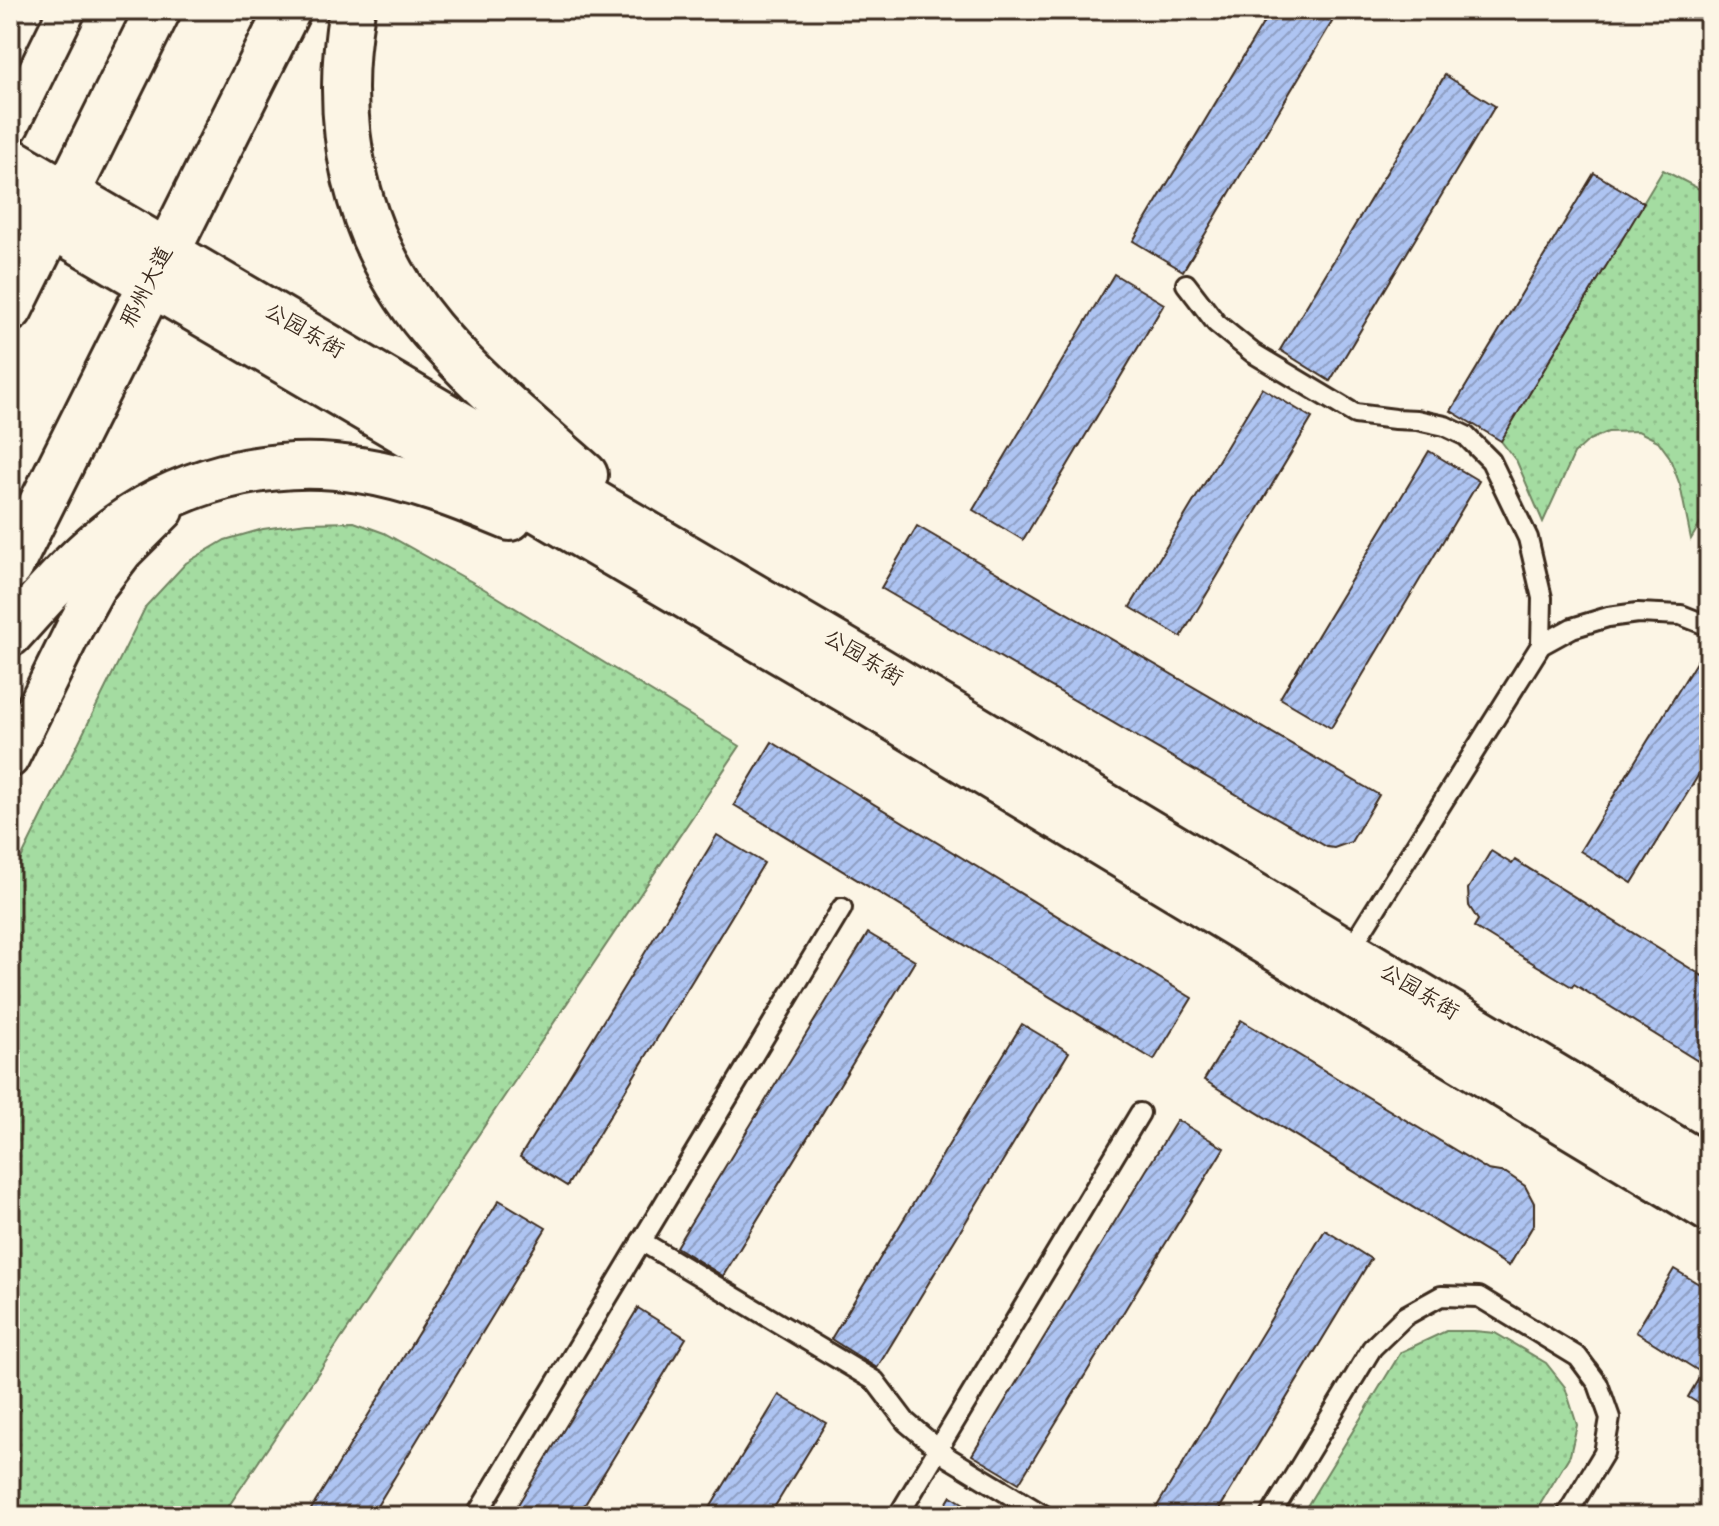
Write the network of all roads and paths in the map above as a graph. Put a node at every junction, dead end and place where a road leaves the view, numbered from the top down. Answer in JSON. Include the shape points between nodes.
{"nodes":[{"id":1,"x":67,"y":10,"type":"edge"},
{"id":2,"x":158,"y":10,"type":"edge"},
{"id":3,"x":288,"y":10,"type":"edge"},
{"id":4,"x":352,"y":10,"type":"edge"},
{"id":5,"x":10,"y":126,"type":"edge"},
{"id":6,"x":10,"y":160,"type":"edge"},
{"id":7,"x":10,"y":201,"type":"edge"},
{"id":8,"x":59,"y":210,"type":"junction"},
{"id":9,"x":159,"y":268,"type":"junction"},
{"id":10,"x":1186,"y":284,"type":"dead end"},
{"id":11,"x":10,"y":309,"type":"edge"},
{"id":12,"x":188,"y":489,"type":"junction"},
{"id":13,"x":655,"y":559,"type":"junction"},
{"id":14,"x":10,"y":567,"type":"edge"},
{"id":15,"x":1709,"y":626,"type":"edge"},
{"id":16,"x":10,"y":634,"type":"edge"},
{"id":17,"x":1541,"y":645,"type":"junction"},
{"id":18,"x":10,"y":759,"type":"edge"},
{"id":19,"x":842,"y":908,"type":"dead end"},
{"id":20,"x":1348,"y":953,"type":"junction"},
{"id":21,"x":1140,"y":1113,"type":"dead end"},
{"id":22,"x":1709,"y":1169,"type":"edge"},
{"id":23,"x":1709,"y":1209,"type":"edge"},
{"id":24,"x":641,"y":1241,"type":"junction"},
{"id":25,"x":938,"y":1449,"type":"junction"},
{"id":26,"x":476,"y":1516,"type":"edge"},
{"id":27,"x":898,"y":1516,"type":"edge"},
{"id":28,"x":1045,"y":1516,"type":"edge"},
{"id":29,"x":1270,"y":1516,"type":"edge"},
{"id":30,"x":1566,"y":1516,"type":"edge"}],
"edges":[{"from":1,"to":5,"type":"street"},
{"from":2,"to":8,"type":"street"},
{"from":3,"to":9,"type":"street","name":"邢州大道"},
{"from":4,"to":13,"type":"street","via":[[344,74],[349,152],[386,263],[456,357]]},
{"from":6,"to":8,"type":"street","name":"公园东街"},
{"from":7,"to":8,"type":"street","name":"公园东街"},
{"from":8,"to":9,"type":"street","name":"公园东街"},
{"from":8,"to":11,"type":"street"},
{"from":9,"to":13,"type":"street","name":"公园东街"},
{"from":9,"to":14,"type":"street","name":"邢州大道"},
{"from":10,"to":17,"type":"lane","via":[[1216,323],[1253,353],[1355,414],[1445,426],[1466,436],[1491,461],[1528,538],[1542,598]]},
{"from":12,"to":13,"type":"street","via":[[241,472],[280,467],[360,470]]},
{"from":12,"to":16,"type":"street","via":[[105,537]]},
{"from":12,"to":18,"type":"street","via":[[124,552],[96,589]]},
{"from":13,"to":20,"type":"street","name":"公园东街","via":[[879,670]]},
{"from":13,"to":23,"type":"street","name":"公园东街","via":[[862,699]]},
{"from":15,"to":17,"type":"lane","via":[[1681,615],[1638,613],[1572,628]]},
{"from":17,"to":20,"type":"lane"},
{"from":19,"to":24,"type":"lane"},
{"from":20,"to":22,"type":"street","name":"公园东街"},
{"from":21,"to":25,"type":"lane"},
{"from":24,"to":25,"type":"lane","via":[[875,1381],[906,1422]]},
{"from":24,"to":26,"type":"lane"},
{"from":25,"to":27,"type":"lane"},
{"from":25,"to":28,"type":"lane"},
{"from":29,"to":30,"type":"lane","via":[[1372,1348],[1405,1316],[1441,1296],[1479,1297],[1578,1357],[1598,1384],[1610,1418],[1604,1453]]}]}
